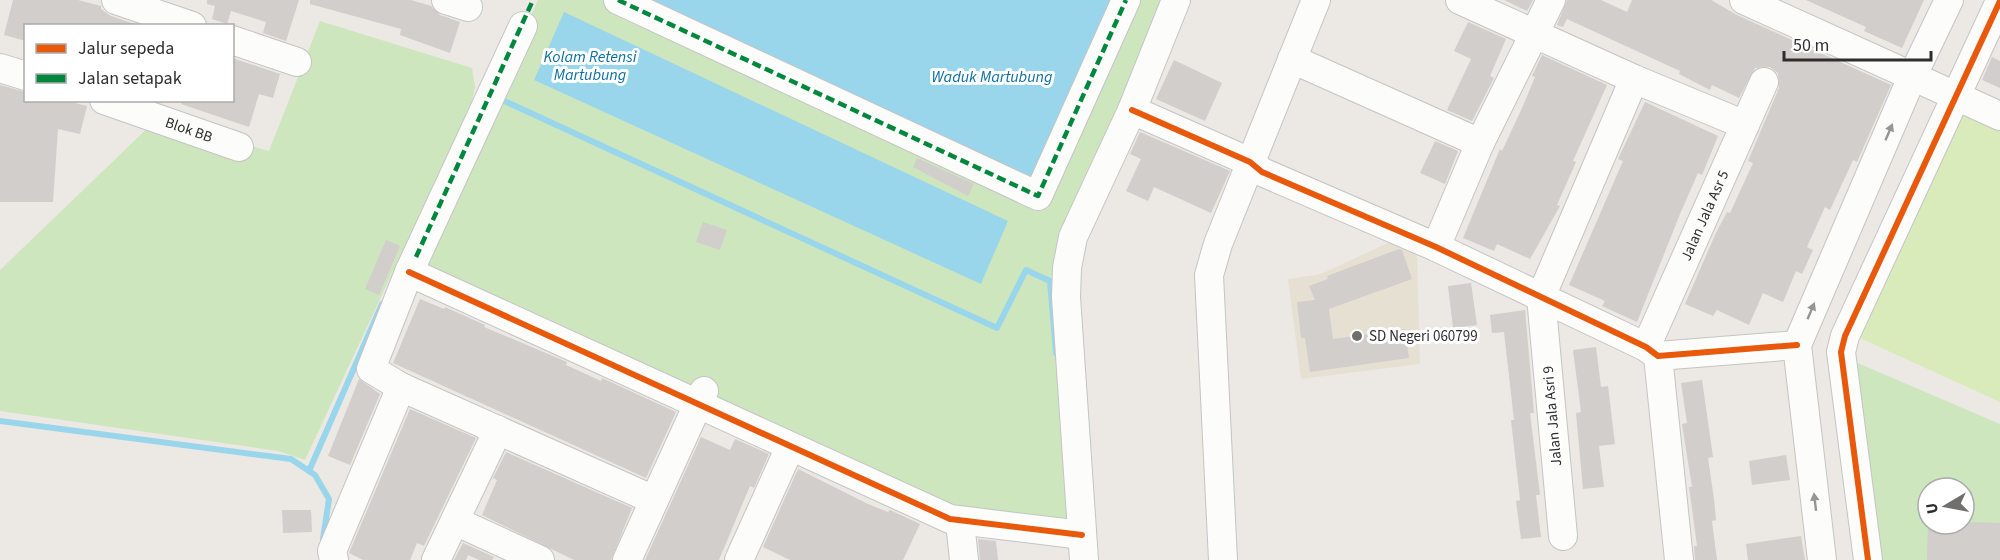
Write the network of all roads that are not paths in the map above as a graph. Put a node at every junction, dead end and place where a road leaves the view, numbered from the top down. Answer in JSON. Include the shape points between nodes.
{"nodes":[{"id":1,"x":116,"y":0,"type":"edge"},
{"id":2,"x":618,"y":0,"type":"edge"},
{"id":3,"x":1126,"y":0,"type":"edge"},
{"id":4,"x":1176,"y":0,"type":"edge"},
{"id":5,"x":1316,"y":0,"type":"edge"},
{"id":6,"x":1460,"y":0,"type":"edge"},
{"id":7,"x":1551,"y":0,"type":"edge"},
{"id":8,"x":1744,"y":0,"type":"edge"},
{"id":9,"x":1949,"y":0,"type":"edge"},
{"id":10,"x":2000,"y":1,"type":"edge"},
{"id":11,"x":175,"y":17,"type":"edge"},
{"id":12,"x":523,"y":26,"type":"dead end"},
{"id":13,"x":1535,"y":34,"type":"junction"},
{"id":14,"x":234,"y":41,"type":"edge"},
{"id":15,"x":1292,"y":59,"type":"junction"},
{"id":16,"x":297,"y":62,"type":"dead end"},
{"id":17,"x":0,"y":68,"type":"edge"},
{"id":18,"x":24,"y":75,"type":"edge"},
{"id":19,"x":1912,"y":77,"type":"junction"},
{"id":20,"x":1634,"y":79,"type":"junction"},
{"id":21,"x":1764,"y":82,"type":"dead end"},
{"id":22,"x":1956,"y":96,"type":"junction"},
{"id":23,"x":117,"y":102,"type":"edge"},
{"id":24,"x":142,"y":106,"type":"edge"},
{"id":25,"x":1132,"y":110,"type":"junction"},
{"id":26,"x":2000,"y":117,"type":"edge"},
{"id":27,"x":1745,"y":125,"type":"junction"},
{"id":28,"x":1480,"y":143,"type":"junction"},
{"id":29,"x":239,"y":147,"type":"dead end"},
{"id":30,"x":1250,"y":162,"type":"junction"},
{"id":31,"x":1436,"y":247,"type":"junction"},
{"id":32,"x":411,"y":266,"type":"junction"},
{"id":33,"x":1541,"y":297,"type":"junction"},
{"id":34,"x":1797,"y":345,"type":"junction"},
{"id":35,"x":1652,"y":352,"type":"junction"},
{"id":36,"x":401,"y":387,"type":"junction"},
{"id":37,"x":700,"y":398,"type":"junction"},
{"id":38,"x":498,"y":430,"type":"junction"},
{"id":39,"x":790,"y":447,"type":"junction"},
{"id":40,"x":654,"y":500,"type":"junction"},
{"id":41,"x":455,"y":521,"type":"junction"},
{"id":42,"x":960,"y":522,"type":"junction"},
{"id":43,"x":1563,"y":536,"type":"dead end"},
{"id":44,"x":1076,"y":540,"type":"edge"},
{"id":45,"x":523,"y":556,"type":"edge"},
{"id":46,"x":748,"y":557,"type":"edge"},
{"id":47,"x":334,"y":560,"type":"edge"},
{"id":48,"x":436,"y":560,"type":"edge"},
{"id":49,"x":627,"y":560,"type":"edge"},
{"id":50,"x":964,"y":560,"type":"edge"},
{"id":51,"x":1222,"y":560,"type":"edge"},
{"id":52,"x":1679,"y":560,"type":"edge"},
{"id":53,"x":1822,"y":560,"type":"edge"},
{"id":54,"x":1868,"y":560,"type":"edge"}],
"edges":[{"from":1,"to":11,"type":"street"},
{"from":2,"to":3,"type":"street","via":[[1038,196]]},
{"from":4,"to":25,"type":"street"},
{"from":5,"to":15,"type":"street"},
{"from":6,"to":13,"type":"street"},
{"from":7,"to":13,"type":"street"},
{"from":8,"to":19,"type":"street"},
{"from":9,"to":19,"type":"street"},
{"from":10,"to":22,"type":"street"},
{"from":12,"to":32,"type":"street"},
{"from":13,"to":20,"type":"street"},
{"from":13,"to":28,"type":"street"},
{"from":14,"to":16,"type":"street"},
{"from":15,"to":28,"type":"street"},
{"from":15,"to":30,"type":"street"},
{"from":17,"to":18,"type":"street"},
{"from":19,"to":22,"type":"street"},
{"from":34,"to":19,"type":"street","one_way":true},
{"from":20,"to":27,"type":"street"},
{"from":20,"to":33,"type":"street"},
{"from":21,"to":27,"type":"street","name":"Jalan Jala Asr 5"},
{"from":22,"to":26,"type":"street"},
{"from":22,"to":54,"type":"street","via":[[1854,314],[1841,352]]},
{"from":23,"to":24,"type":"street","name":"Blok BB"},
{"from":24,"to":29,"type":"street","name":"Blok BB"},
{"from":25,"to":30,"type":"street"},
{"from":25,"to":44,"type":"street","via":[[1073,237],[1067,268]]},
{"from":27,"to":35,"type":"street","name":"Jalan Jala Asr 5"},
{"from":28,"to":31,"type":"street"},
{"from":30,"to":31,"type":"street","via":[[1262,172]]},
{"from":30,"to":51,"type":"street","via":[[1209,275]]},
{"from":31,"to":33,"type":"street"},
{"from":32,"to":36,"type":"street","via":[[371,366]]},
{"from":32,"to":37,"type":"street"},
{"from":33,"to":35,"type":"street"},
{"from":33,"to":43,"type":"street","name":"Jalan Jala Asri 9"},
{"from":34,"to":35,"type":"street"},
{"from":53,"to":34,"type":"street","one_way":true},
{"from":35,"to":52,"type":"street"},
{"from":36,"to":38,"type":"street"},
{"from":36,"to":47,"type":"street","via":[[332,551]]},
{"from":37,"to":39,"type":"street"},
{"from":37,"to":40,"type":"street"},
{"from":38,"to":40,"type":"street"},
{"from":38,"to":41,"type":"street"},
{"from":39,"to":42,"type":"street"},
{"from":39,"to":46,"type":"street"},
{"from":40,"to":49,"type":"street"},
{"from":41,"to":45,"type":"street"},
{"from":41,"to":48,"type":"street"},
{"from":42,"to":44,"type":"street"},
{"from":42,"to":50,"type":"street"}]}
